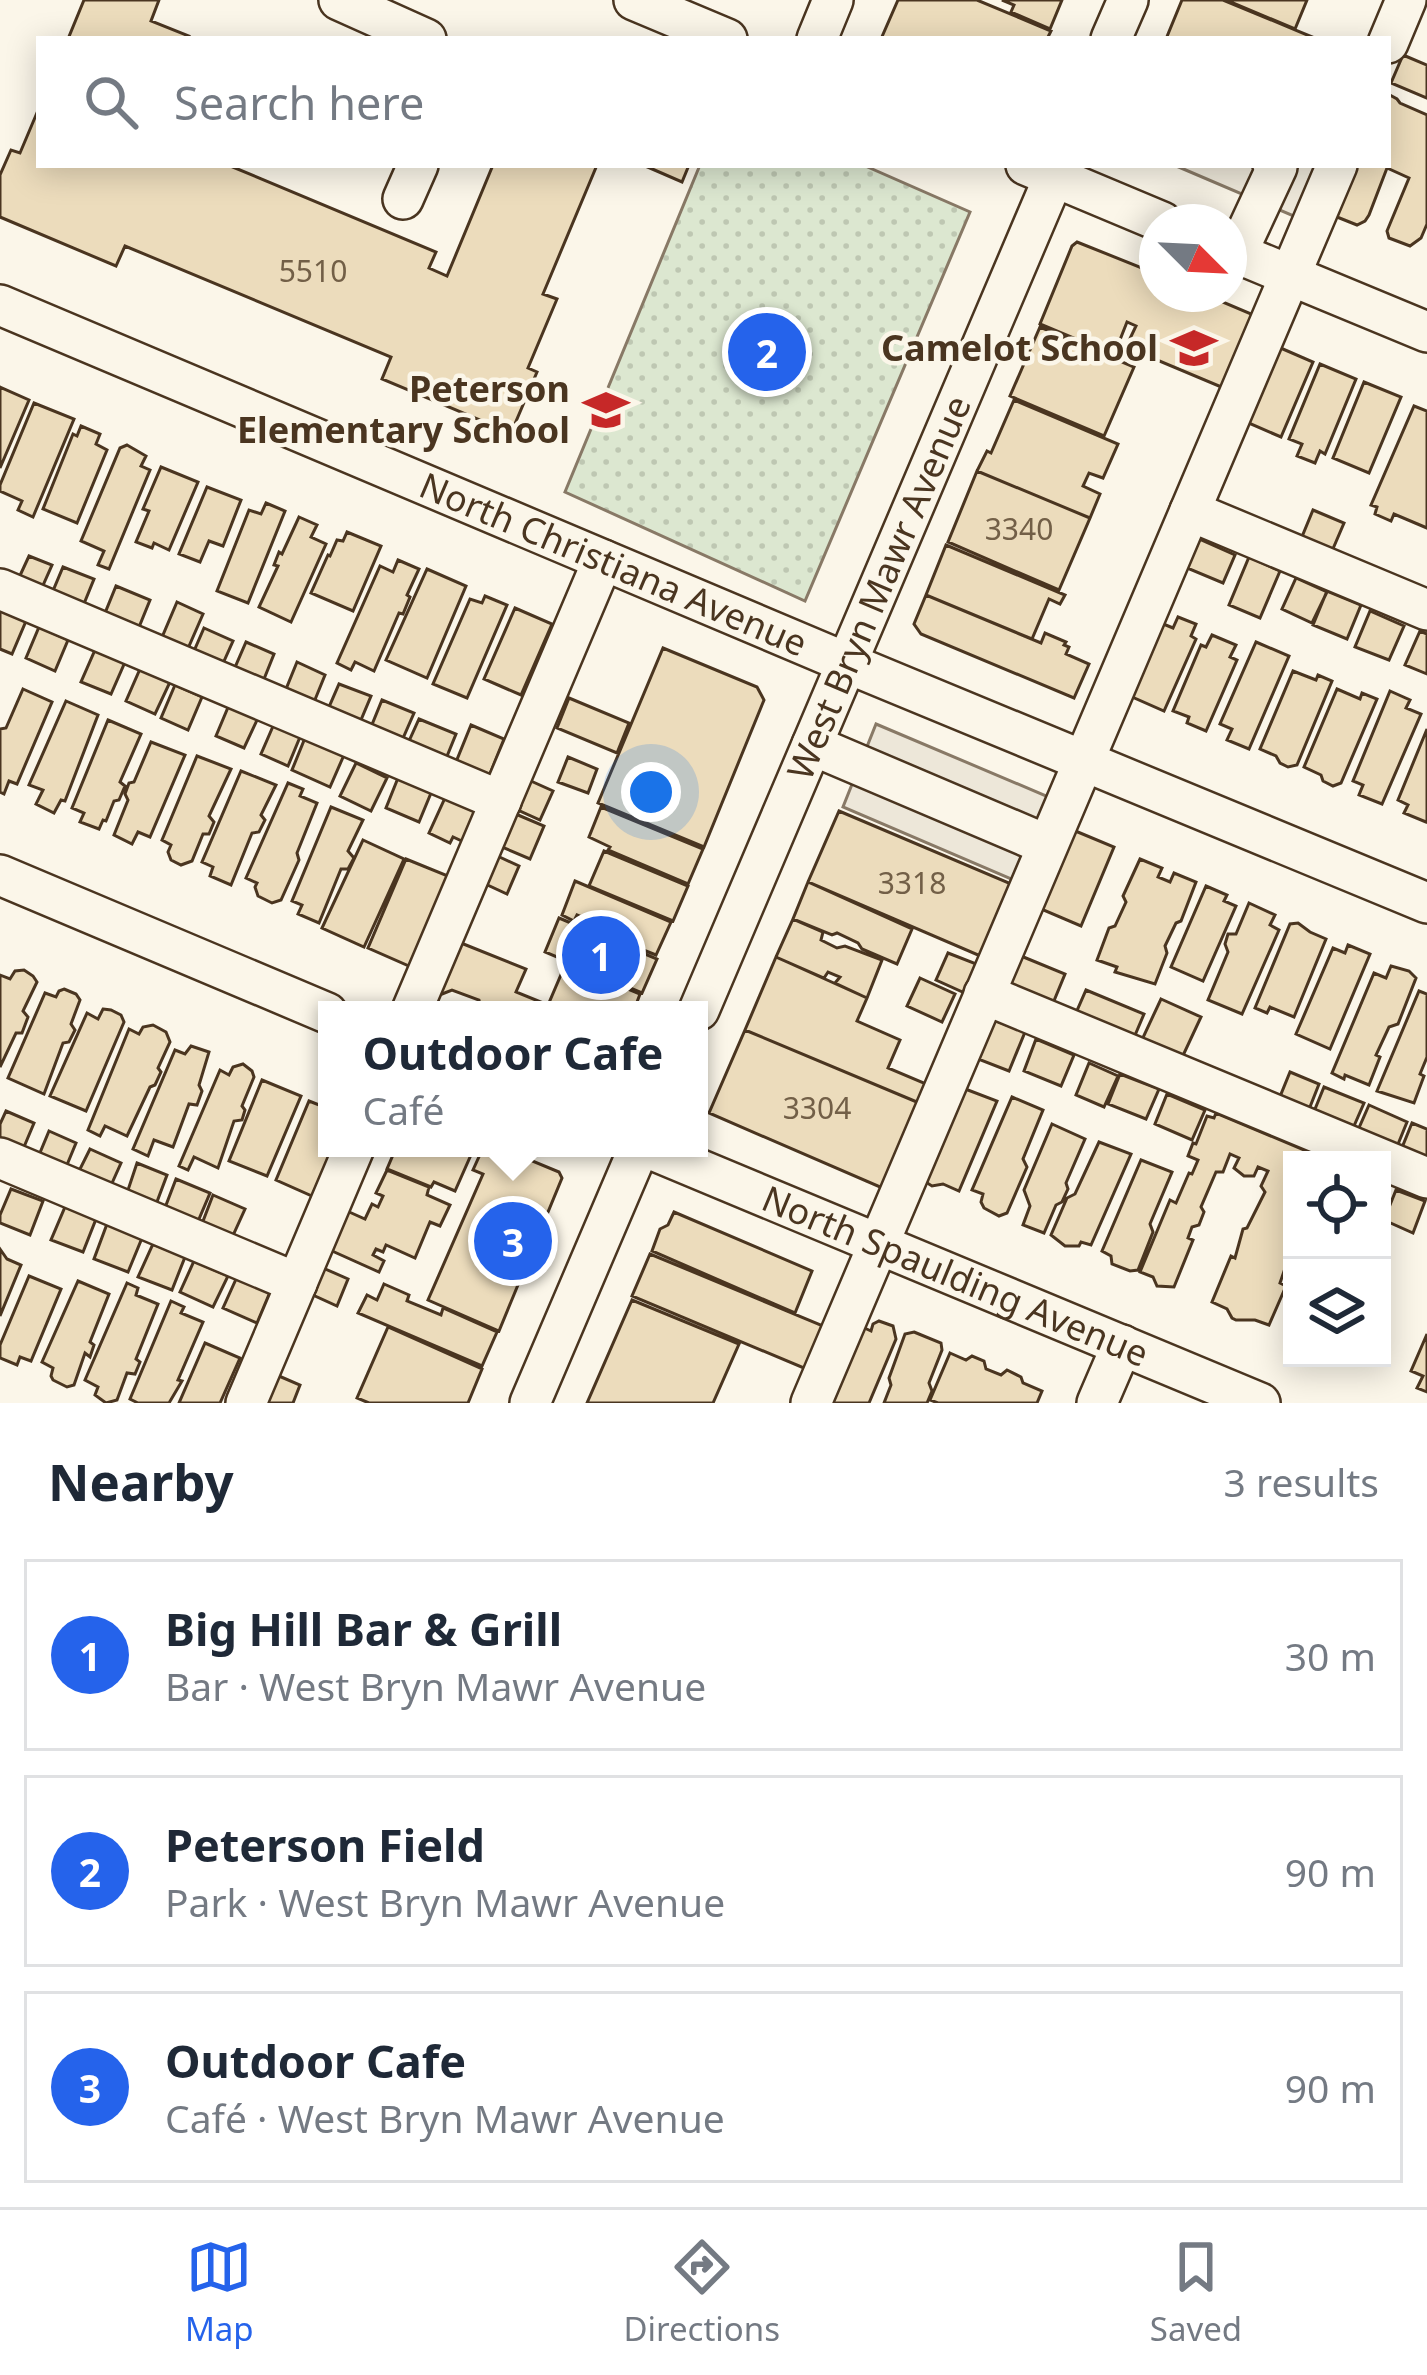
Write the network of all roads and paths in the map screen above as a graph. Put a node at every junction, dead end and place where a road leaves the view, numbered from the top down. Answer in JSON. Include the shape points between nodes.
{"nodes":[{"id":1,"x":340,"y":0,"type":"edge"},
{"id":2,"x":634,"y":0,"type":"edge"},
{"id":3,"x":833,"y":0,"type":"edge"},
{"id":4,"x":1128,"y":0,"type":"edge"},
{"id":5,"x":419,"y":36,"type":"edge"},
{"id":6,"x":720,"y":36,"type":"edge"},
{"id":7,"x":818,"y":36,"type":"edge"},
{"id":8,"x":1113,"y":36,"type":"edge"},
{"id":9,"x":1276,"y":168,"type":"edge"},
{"id":10,"x":1335,"y":168,"type":"edge"},
{"id":11,"x":1046,"y":169,"type":"edge"},
{"id":12,"x":1139,"y":211,"type":"edge"},
{"id":13,"x":1247,"y":224,"type":"edge"},
{"id":14,"x":1247,"y":257,"type":"edge"},
{"id":15,"x":1290,"y":275,"type":"junction"},
{"id":16,"x":0,"y":305,"type":"edge"},
{"id":17,"x":1427,"y":332,"type":"edge"},
{"id":18,"x":1190,"y":511,"type":"junction"},
{"id":19,"x":603,"y":560,"type":"junction"},
{"id":20,"x":0,"y":589,"type":"edge"},
{"id":21,"x":1427,"y":610,"type":"edge"},
{"id":22,"x":847,"y":663,"type":"junction"},
{"id":23,"x":812,"y":745,"type":"junction"},
{"id":24,"x":1083,"y":761,"type":"junction"},
{"id":25,"x":501,"y":801,"type":"junction"},
{"id":26,"x":1033,"y":839,"type":"dead end"},
{"id":27,"x":0,"y":875,"type":"edge"},
{"id":28,"x":1427,"y":903,"type":"edge"},
{"id":29,"x":984,"y":994,"type":"junction"},
{"id":30,"x":416,"y":1001,"type":"edge"},
{"id":31,"x":703,"y":1001,"type":"edge"},
{"id":32,"x":318,"y":1009,"type":"edge"},
{"id":33,"x":350,"y":1157,"type":"edge"},
{"id":34,"x":640,"y":1157,"type":"edge"},
{"id":35,"x":666,"y":1157,"type":"edge"},
{"id":36,"x":0,"y":1158,"type":"edge"},
{"id":37,"x":1427,"y":1178,"type":"edge"},
{"id":38,"x":878,"y":1244,"type":"junction"},
{"id":39,"x":296,"y":1282,"type":"junction"},
{"id":40,"x":1122,"y":1345,"type":"junction"},
{"id":41,"x":245,"y":1403,"type":"edge"},
{"id":42,"x":530,"y":1403,"type":"edge"},
{"id":43,"x":811,"y":1403,"type":"edge"},
{"id":44,"x":1096,"y":1403,"type":"edge"},
{"id":45,"x":1260,"y":1403,"type":"edge"}],
"edges":[{"from":1,"to":5,"type":"street"},
{"from":2,"to":6,"type":"street"},
{"from":3,"to":7,"type":"street"},
{"from":4,"to":8,"type":"street"},
{"from":9,"to":13,"type":"street"},
{"from":10,"to":15,"type":"street"},
{"from":11,"to":12,"type":"street"},
{"from":11,"to":22,"type":"street","name":"West Bryn Mawr Avenue"},
{"from":14,"to":15,"type":"street"},
{"from":15,"to":17,"type":"street"},
{"from":15,"to":18,"type":"street"},
{"from":16,"to":19,"type":"street","name":"North Christiana Avenue"},
{"from":18,"to":21,"type":"street"},
{"from":18,"to":24,"type":"street"},
{"from":19,"to":22,"type":"street","name":"North Christiana Avenue"},
{"from":19,"to":25,"type":"street"},
{"from":20,"to":25,"type":"street"},
{"from":22,"to":23,"type":"street","name":"West Bryn Mawr Avenue"},
{"from":22,"to":24,"type":"street","name":"North Christiana Avenue"},
{"from":23,"to":26,"type":"street"},
{"from":23,"to":31,"type":"street","name":"West Bryn Mawr Avenue"},
{"from":24,"to":28,"type":"street","name":"North Christiana Avenue"},
{"from":24,"to":29,"type":"street"},
{"from":25,"to":30,"type":"street"},
{"from":27,"to":32,"type":"street"},
{"from":29,"to":37,"type":"street"},
{"from":29,"to":38,"type":"street"},
{"from":33,"to":39,"type":"street"},
{"from":34,"to":42,"type":"street"},
{"from":35,"to":38,"type":"street","name":"North Spaulding Avenue"},
{"from":36,"to":39,"type":"street"},
{"from":38,"to":40,"type":"street","name":"North Spaulding Avenue"},
{"from":38,"to":43,"type":"street"},
{"from":39,"to":41,"type":"street"},
{"from":40,"to":44,"type":"street"},
{"from":40,"to":45,"type":"street","name":"North Spaulding Avenue"}]}
